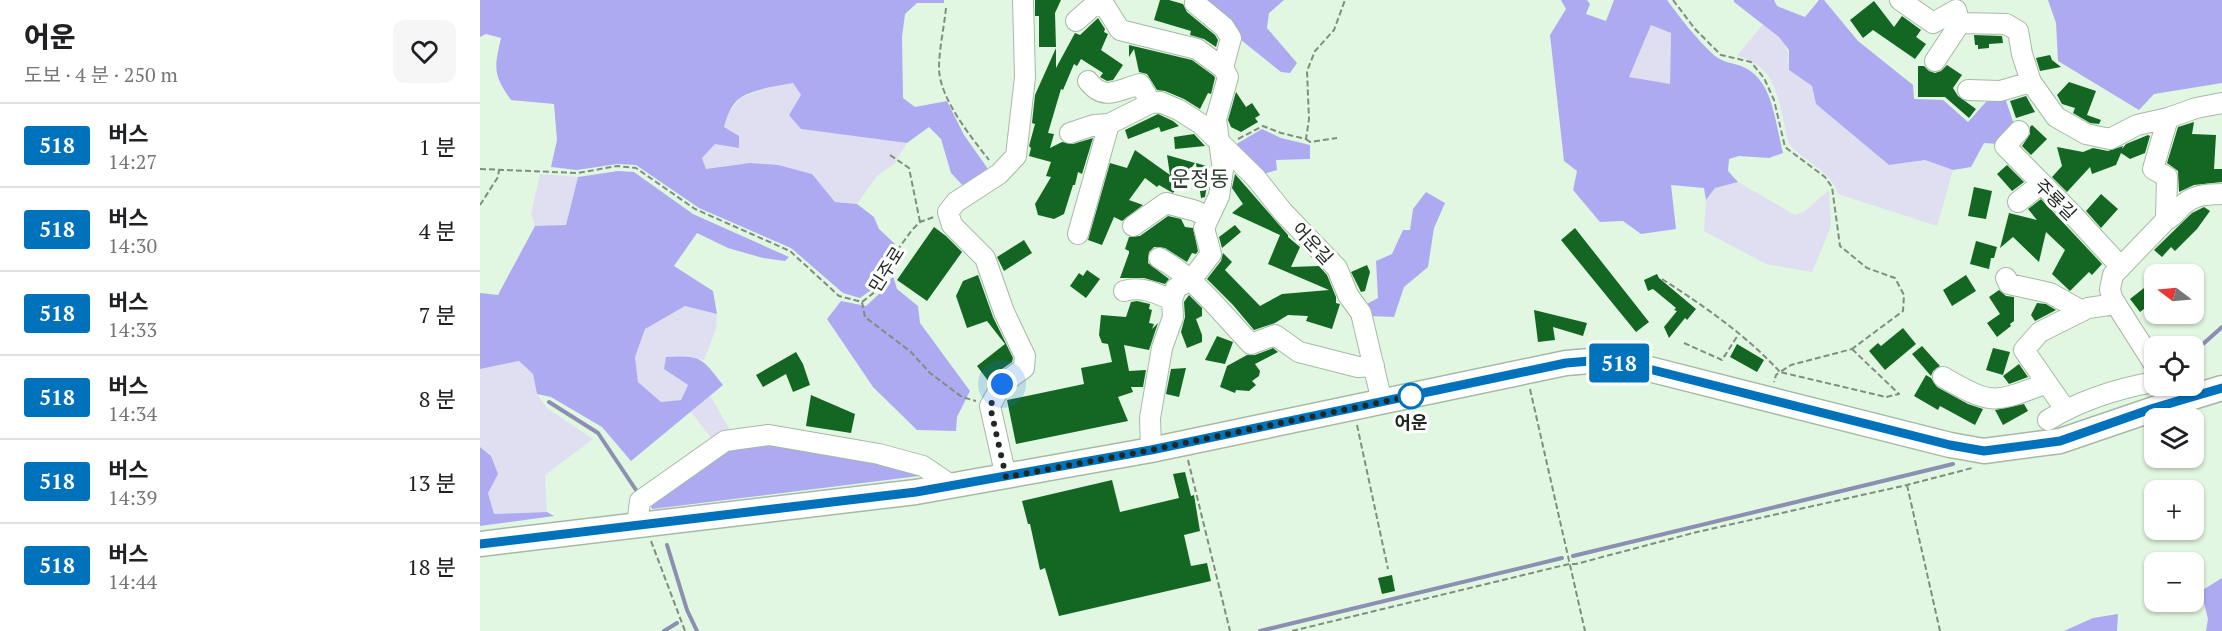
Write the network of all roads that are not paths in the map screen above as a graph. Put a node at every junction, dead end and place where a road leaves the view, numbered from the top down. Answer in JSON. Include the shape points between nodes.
{"nodes":[{"id":1,"x":1023,"y":0,"type":"edge"},
{"id":2,"x":1196,"y":0,"type":"edge"},
{"id":3,"x":1900,"y":0,"type":"edge"},
{"id":4,"x":1103,"y":2,"type":"edge"},
{"id":5,"x":1076,"y":21,"type":"dead end"},
{"id":6,"x":1960,"y":23,"type":"junction"},
{"id":7,"x":1935,"y":61,"type":"dead end"},
{"id":8,"x":1223,"y":68,"type":"junction"},
{"id":9,"x":1088,"y":81,"type":"dead end"},
{"id":10,"x":2031,"y":82,"type":"junction"},
{"id":11,"x":1968,"y":90,"type":"dead end"},
{"id":12,"x":1151,"y":104,"type":"junction"},
{"id":13,"x":2222,"y":104,"type":"edge"},
{"id":14,"x":2168,"y":118,"type":"junction"},
{"id":15,"x":1109,"y":124,"type":"junction"},
{"id":16,"x":2019,"y":131,"type":"dead end"},
{"id":17,"x":1070,"y":133,"type":"dead end"},
{"id":18,"x":1217,"y":140,"type":"junction"},
{"id":19,"x":2041,"y":184,"type":"junction"},
{"id":20,"x":2222,"y":194,"type":"edge"},
{"id":21,"x":2018,"y":202,"type":"dead end"},
{"id":22,"x":1207,"y":217,"type":"junction"},
{"id":23,"x":2166,"y":220,"type":"junction"},
{"id":24,"x":1133,"y":226,"type":"dead end"},
{"id":25,"x":1078,"y":234,"type":"dead end"},
{"id":26,"x":1159,"y":258,"type":"dead end"},
{"id":27,"x":2121,"y":267,"type":"junction"},
{"id":28,"x":2006,"y":278,"type":"dead end"},
{"id":29,"x":1191,"y":280,"type":"junction"},
{"id":30,"x":1124,"y":291,"type":"dead end"},
{"id":31,"x":1172,"y":300,"type":"junction"},
{"id":32,"x":2116,"y":304,"type":"junction"},
{"id":33,"x":2082,"y":311,"type":"junction"},
{"id":34,"x":2144,"y":348,"type":"edge"},
{"id":35,"x":1374,"y":366,"type":"junction"},
{"id":36,"x":1943,"y":377,"type":"dead end"},
{"id":37,"x":2047,"y":383,"type":"junction"},
{"id":38,"x":2144,"y":384,"type":"edge"},
{"id":39,"x":2222,"y":388,"type":"edge"},
{"id":40,"x":2204,"y":390,"type":"edge"},
{"id":41,"x":2166,"y":396,"type":"edge"},
{"id":42,"x":1382,"y":402,"type":"junction"},
{"id":43,"x":2065,"y":409,"type":"junction"},
{"id":44,"x":2048,"y":420,"type":"dead end"},
{"id":45,"x":1151,"y":450,"type":"junction"},
{"id":46,"x":1006,"y":477,"type":"junction"},
{"id":47,"x":951,"y":485,"type":"junction"},
{"id":48,"x":637,"y":525,"type":"junction"},
{"id":49,"x":480,"y":544,"type":"edge"}],
"edges":[{"from":1,"to":46,"type":"street","via":[[1025,77],[1016,156],[999,174],[956,202],[948,212],[952,225],[985,258],[1025,356],[1024,368],[1002,384],[990,406]]},
{"from":2,"to":8,"type":"street","via":[[1231,38]]},
{"from":3,"to":6,"type":"street","via":[[1933,22],[1956,10]]},
{"from":4,"to":5,"type":"street"},
{"from":4,"to":8,"type":"street","via":[[1120,30],[1197,49]]},
{"from":6,"to":7,"type":"street"},
{"from":6,"to":10,"type":"street","via":[[2006,24],[2018,31]]},
{"from":8,"to":18,"type":"street","via":[[1228,77],[1216,119]]},
{"from":9,"to":12,"type":"street","via":[[1104,94],[1140,84]]},
{"from":10,"to":11,"type":"street","via":[[2000,91]]},
{"from":10,"to":14,"type":"street","via":[[2056,117],[2086,134],[2110,139],[2137,125]]},
{"from":12,"to":15,"type":"street"},
{"from":12,"to":18,"type":"street","name":"어운길","via":[[1160,102],[1179,110]]},
{"from":13,"to":14,"type":"street"},
{"from":14,"to":23,"type":"street","via":[[2153,169],[2167,177]]},
{"from":15,"to":17,"type":"street"},
{"from":15,"to":25,"type":"street"},
{"from":16,"to":19,"type":"street","name":"주룡길","via":[[2005,146]]},
{"from":18,"to":22,"type":"street","via":[[1222,170],[1219,196]]},
{"from":18,"to":35,"type":"street","name":"어운길","via":[[1337,268],[1361,313]]},
{"from":19,"to":21,"type":"street"},
{"from":19,"to":27,"type":"street","name":"주룡길"},
{"from":20,"to":23,"type":"street","via":[[2197,195]]},
{"from":22,"to":24,"type":"street","via":[[1166,203]]},
{"from":22,"to":29,"type":"street","via":[[1203,228],[1210,254]]},
{"from":23,"to":27,"type":"street"},
{"from":26,"to":29,"type":"street"},
{"from":27,"to":32,"type":"street","via":[[2113,275],[2110,289]]},
{"from":28,"to":33,"type":"street","via":[[2009,284],[2050,292]]},
{"from":29,"to":31,"type":"street","via":[[1176,288]]},
{"from":29,"to":35,"type":"street","via":[[1251,345],[1275,335],[1299,352],[1358,367]]},
{"from":30,"to":31,"type":"street","via":[[1147,290]]},
{"from":31,"to":45,"type":"street","via":[[1173,317],[1162,348],[1150,418]]},
{"from":32,"to":33,"type":"street"},
{"from":32,"to":34,"type":"street"},
{"from":33,"to":37,"type":"street","via":[[2040,332],[2024,350]]},
{"from":35,"to":42,"type":"street","name":"어운길"},
{"from":36,"to":37,"type":"street","via":[[1989,400],[2008,398]]},
{"from":37,"to":43,"type":"street"},
{"from":38,"to":43,"type":"street","via":[[2095,396]]},
{"from":39,"to":40,"type":"main road"},
{"from":41,"to":42,"type":"main road","via":[[2060,441],[1984,451],[1602,360],[1566,363]]},
{"from":42,"to":45,"type":"main road"},
{"from":43,"to":44,"type":"street"},
{"from":45,"to":46,"type":"main road"},
{"from":46,"to":47,"type":"main road"},
{"from":47,"to":48,"type":"main road"},
{"from":47,"to":48,"type":"street","via":[[923,466],[890,457],[758,436],[725,441],[664,483],[640,501]]},
{"from":48,"to":49,"type":"main road"}]}
